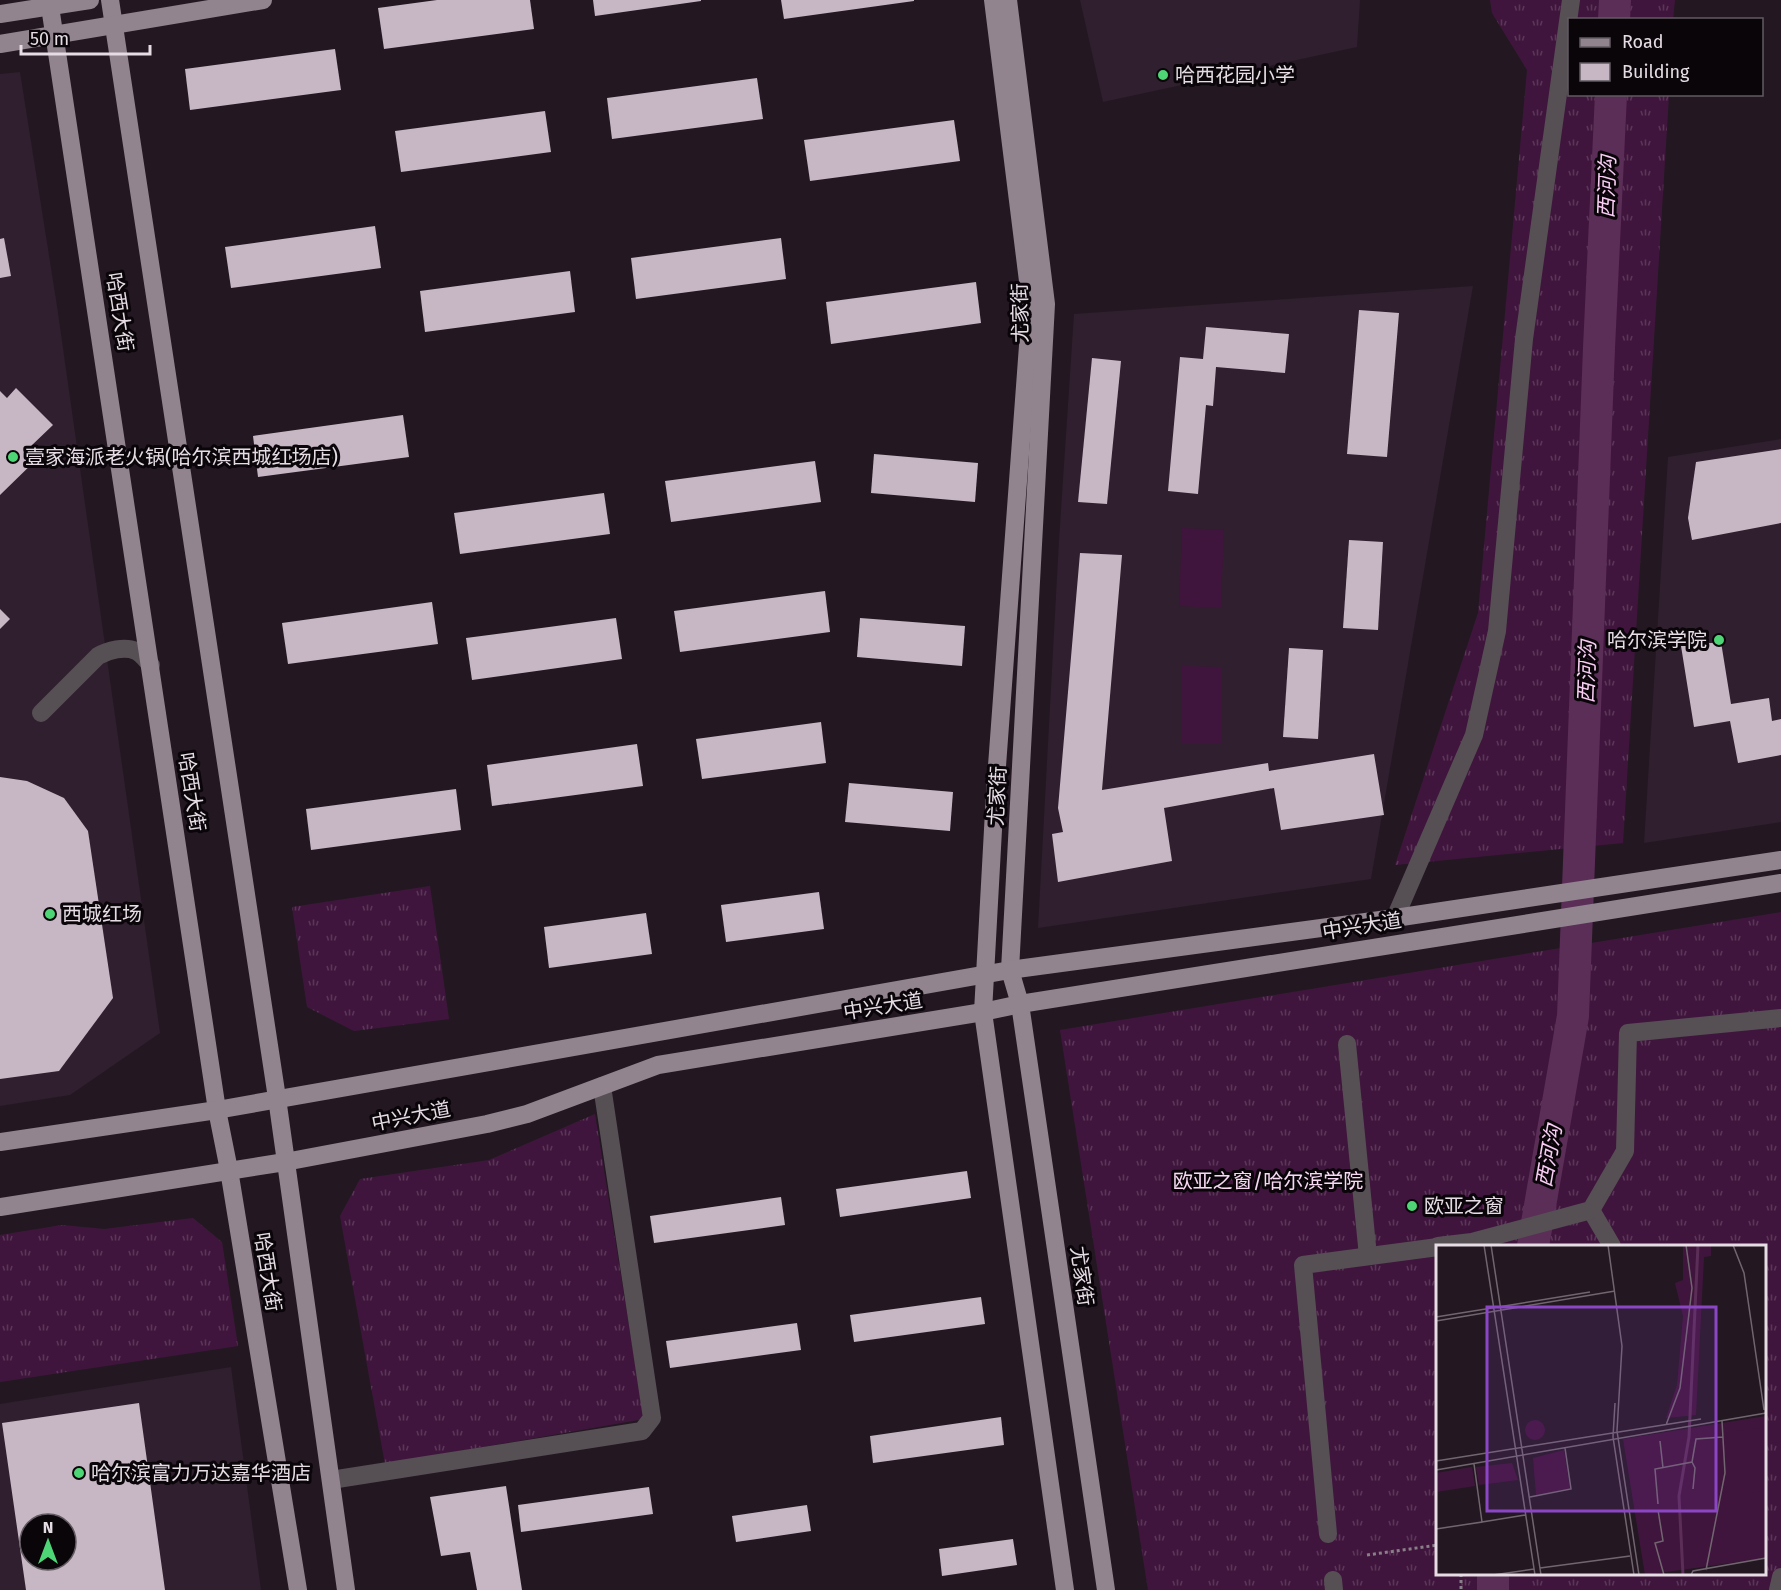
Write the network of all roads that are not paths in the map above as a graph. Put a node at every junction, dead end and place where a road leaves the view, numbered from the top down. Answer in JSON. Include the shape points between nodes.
{"nodes":[{"id":1,"x":90,"y":0,"type":"edge"},
{"id":2,"x":110,"y":0,"type":"edge"},
{"id":3,"x":263,"y":0,"type":"edge"},
{"id":4,"x":993,"y":0,"type":"edge"},
{"id":5,"x":1008,"y":0,"type":"edge"},
{"id":6,"x":1571,"y":0,"type":"edge"},
{"id":7,"x":50,"y":3,"type":"edge"},
{"id":8,"x":0,"y":14,"type":"edge"},
{"id":9,"x":1569,"y":18,"type":"edge"},
{"id":10,"x":1568,"y":22,"type":"edge"},
{"id":11,"x":114,"y":25,"type":"junction"},
{"id":12,"x":56,"y":35,"type":"junction"},
{"id":13,"x":0,"y":44,"type":"edge"},
{"id":14,"x":151,"y":665,"type":"junction"},
{"id":15,"x":41,"y":713,"type":"dead end"},
{"id":16,"x":1781,"y":860,"type":"edge"},
{"id":17,"x":1781,"y":883,"type":"edge"},
{"id":18,"x":1395,"y":918,"type":"junction"},
{"id":19,"x":1010,"y":970,"type":"junction"},
{"id":20,"x":985,"y":975,"type":"junction"},
{"id":21,"x":1020,"y":1004,"type":"junction"},
{"id":22,"x":983,"y":1012,"type":"junction"},
{"id":23,"x":1781,"y":1018,"type":"edge"},
{"id":24,"x":1347,"y":1044,"type":"dead end"},
{"id":25,"x":602,"y":1086,"type":"junction"},
{"id":26,"x":277,"y":1098,"type":"junction"},
{"id":27,"x":218,"y":1110,"type":"junction"},
{"id":28,"x":0,"y":1142,"type":"edge"},
{"id":29,"x":285,"y":1162,"type":"junction"},
{"id":30,"x":229,"y":1170,"type":"junction"},
{"id":31,"x":0,"y":1207,"type":"edge"},
{"id":32,"x":1591,"y":1210,"type":"junction"},
{"id":33,"x":1446,"y":1245,"type":"edge"},
{"id":34,"x":1611,"y":1245,"type":"edge"},
{"id":35,"x":1436,"y":1246,"type":"edge"},
{"id":36,"x":1368,"y":1256,"type":"junction"},
{"id":37,"x":331,"y":1479,"type":"junction"},
{"id":38,"x":1328,"y":1534,"type":"dead end"},
{"id":39,"x":1781,"y":1577,"type":"edge"},
{"id":40,"x":298,"y":1590,"type":"edge"},
{"id":41,"x":346,"y":1590,"type":"edge"},
{"id":42,"x":1065,"y":1590,"type":"edge"},
{"id":43,"x":1106,"y":1590,"type":"edge"},
{"id":44,"x":1778,"y":1590,"type":"edge"}],
"edges":[{"from":1,"to":7,"type":"main road"},
{"from":2,"to":11,"type":"main road","name":"哈西大街"},
{"from":3,"to":11,"type":"main road"},
{"from":4,"to":20,"type":"main road","name":"尤家街","via":[[1031,305]]},
{"from":5,"to":19,"type":"main road","name":"尤家街","via":[[1046,304]]},
{"from":6,"to":9,"type":"lane"},
{"from":7,"to":8,"type":"main road"},
{"from":7,"to":12,"type":"main road","name":"哈西大街"},
{"from":10,"to":18,"type":"lane","via":[[1524,339],[1497,631],[1474,735]]},
{"from":11,"to":12,"type":"main road"},
{"from":11,"to":26,"type":"main road","name":"哈西大街"},
{"from":12,"to":13,"type":"main road"},
{"from":12,"to":14,"type":"main road","name":"哈西大街"},
{"from":14,"to":15,"type":"lane","via":[[134,650],[104,652]]},
{"from":14,"to":27,"type":"main road","name":"哈西大街"},
{"from":16,"to":18,"type":"main road","name":"中兴大道"},
{"from":17,"to":21,"type":"main road","name":"中兴大道"},
{"from":18,"to":19,"type":"main road","name":"中兴大道"},
{"from":19,"to":20,"type":"main road","name":"中兴大道"},
{"from":19,"to":21,"type":"main road","name":"尤家街"},
{"from":20,"to":22,"type":"main road","name":"尤家街"},
{"from":20,"to":26,"type":"main road","name":"中兴大道"},
{"from":21,"to":22,"type":"main road","name":"中兴大道"},
{"from":21,"to":43,"type":"main road","name":"尤家街"},
{"from":22,"to":25,"type":"main road","name":"中兴大道","via":[[658,1065]]},
{"from":22,"to":42,"type":"main road","name":"尤家街"},
{"from":23,"to":32,"type":"lane","via":[[1628,1033],[1624,1151]]},
{"from":24,"to":36,"type":"lane"},
{"from":25,"to":29,"type":"main road","name":"中兴大道","via":[[488,1124]]},
{"from":25,"to":37,"type":"lane","via":[[652,1418],[642,1431]]},
{"from":26,"to":27,"type":"main road","name":"中兴大道"},
{"from":26,"to":29,"type":"main road","name":"哈西大街"},
{"from":27,"to":28,"type":"main road","name":"中兴大道"},
{"from":27,"to":30,"type":"main road","name":"哈西大街"},
{"from":29,"to":30,"type":"main road","name":"中兴大道"},
{"from":29,"to":37,"type":"main road","name":"哈西大街"},
{"from":30,"to":31,"type":"main road","name":"中兴大道"},
{"from":30,"to":40,"type":"main road","name":"哈西大街"},
{"from":32,"to":33,"type":"lane","via":[[1472,1242]]},
{"from":32,"to":34,"type":"lane"},
{"from":35,"to":36,"type":"lane"},
{"from":36,"to":38,"type":"lane","via":[[1303,1265]]},
{"from":37,"to":41,"type":"main road","name":"哈西大街"},
{"from":39,"to":44,"type":"lane"}]}
